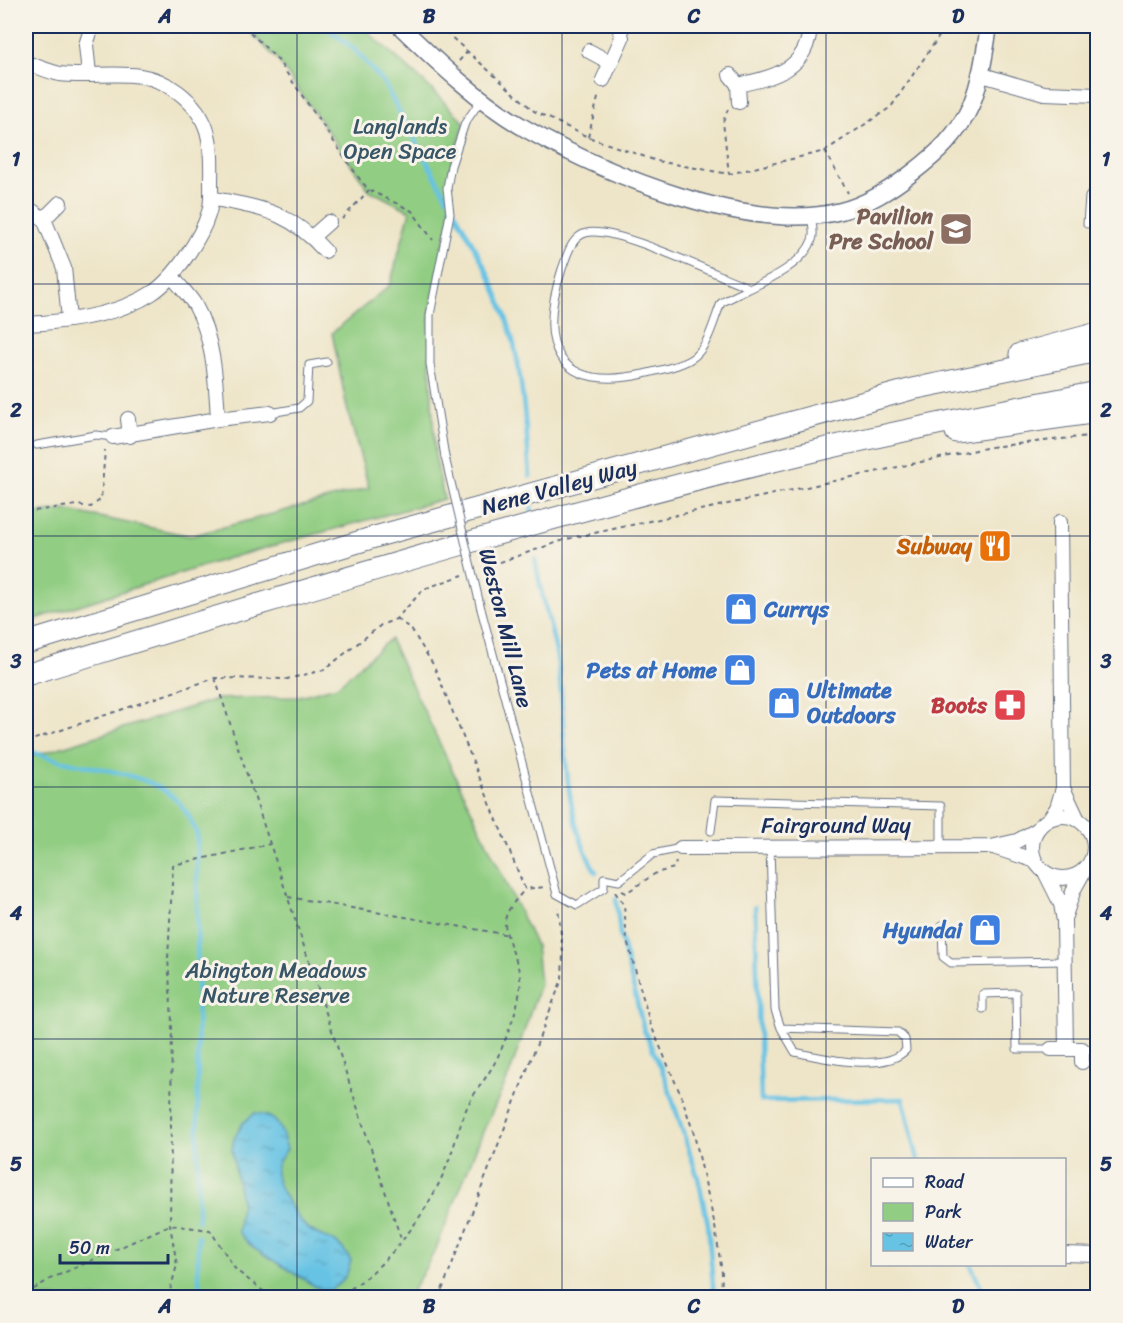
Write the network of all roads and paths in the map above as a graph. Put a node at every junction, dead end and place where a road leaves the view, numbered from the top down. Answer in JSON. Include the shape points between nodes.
{"nodes":[{"id":1,"x":92,"y":26,"type":"edge"},
{"id":2,"x":244,"y":26,"type":"edge"},
{"id":3,"x":400,"y":26,"type":"edge"},
{"id":4,"x":439,"y":26,"type":"edge"},
{"id":5,"x":619,"y":26,"type":"edge"},
{"id":6,"x":810,"y":26,"type":"edge"},
{"id":7,"x":946,"y":26,"type":"edge"},
{"id":8,"x":989,"y":26,"type":"edge"},
{"id":9,"x":589,"y":51,"type":"dead end"},
{"id":10,"x":26,"y":63,"type":"edge"},
{"id":11,"x":611,"y":63,"type":"junction"},
{"id":12,"x":89,"y":74,"type":"junction"},
{"id":13,"x":979,"y":74,"type":"junction"},
{"id":14,"x":603,"y":80,"type":"joint"},
{"id":15,"x":734,"y":80,"type":"junction"},
{"id":16,"x":1098,"y":95,"type":"edge"},
{"id":17,"x":482,"y":98,"type":"junction"},
{"id":18,"x":739,"y":102,"type":"dead end"},
{"id":19,"x":588,"y":137,"type":"junction"},
{"id":20,"x":825,"y":152,"type":"junction"},
{"id":21,"x":729,"y":174,"type":"junction"},
{"id":22,"x":1098,"y":183,"type":"edge"},
{"id":23,"x":369,"y":190,"type":"junction"},
{"id":24,"x":211,"y":198,"type":"junction"},
{"id":25,"x":60,"y":203,"type":"dead end"},
{"id":26,"x":28,"y":208,"type":"dead end"},
{"id":27,"x":847,"y":209,"type":"junction"},
{"id":28,"x":811,"y":216,"type":"junction"},
{"id":29,"x":44,"y":219,"type":"junction"},
{"id":30,"x":329,"y":222,"type":"joint"},
{"id":31,"x":1087,"y":224,"type":"dead end"},
{"id":32,"x":312,"y":237,"type":"junction"},
{"id":33,"x":443,"y":250,"type":"junction"},
{"id":34,"x":324,"y":251,"type":"dead end"},
{"id":35,"x":172,"y":276,"type":"junction"},
{"id":36,"x":750,"y":288,"type":"junction"},
{"id":37,"x":69,"y":319,"type":"junction"},
{"id":38,"x":26,"y":324,"type":"edge"},
{"id":39,"x":1098,"y":333,"type":"edge"},
{"id":40,"x":1098,"y":351,"type":"edge"},
{"id":41,"x":327,"y":362,"type":"dead end"},
{"id":42,"x":912,"y":389,"type":"junction"},
{"id":43,"x":1098,"y":392,"type":"edge"},
{"id":44,"x":1098,"y":412,"type":"edge"},
{"id":45,"x":270,"y":413,"type":"joint"},
{"id":46,"x":128,"y":419,"type":"dead end"},
{"id":47,"x":218,"y":419,"type":"junction"},
{"id":48,"x":1098,"y":435,"type":"edge"},
{"id":49,"x":130,"y":436,"type":"junction"},
{"id":50,"x":114,"y":438,"type":"junction"},
{"id":51,"x":37,"y":445,"type":"dead end"},
{"id":52,"x":820,"y":450,"type":"junction"},
{"id":53,"x":26,"y":512,"type":"edge"},
{"id":54,"x":1060,"y":522,"type":"dead end"},
{"id":55,"x":479,"y":569,"type":"dead end"},
{"id":56,"x":468,"y":573,"type":"dead end"},
{"id":57,"x":396,"y":619,"type":"junction"},
{"id":58,"x":26,"y":643,"type":"edge"},
{"id":59,"x":26,"y":675,"type":"edge"},
{"id":60,"x":215,"y":678,"type":"junction"},
{"id":61,"x":27,"y":742,"type":"edge"},
{"id":62,"x":1063,"y":788,"type":"junction"},
{"id":63,"x":1049,"y":819,"type":"junction"},
{"id":64,"x":1088,"y":826,"type":"edge"},
{"id":65,"x":711,"y":831,"type":"dead end"},
{"id":66,"x":1035,"y":831,"type":"junction"},
{"id":67,"x":270,"y":844,"type":"junction"},
{"id":68,"x":941,"y":846,"type":"junction"},
{"id":69,"x":770,"y":847,"type":"junction"},
{"id":70,"x":991,"y":847,"type":"junction"},
{"id":71,"x":681,"y":848,"type":"junction"},
{"id":72,"x":1033,"y":860,"type":"junction"},
{"id":73,"x":1091,"y":863,"type":"edge"},
{"id":74,"x":1046,"y":874,"type":"junction"},
{"id":75,"x":604,"y":878,"type":"junction"},
{"id":76,"x":554,"y":886,"type":"junction"},
{"id":77,"x":604,"y":888,"type":"junction"},
{"id":78,"x":525,"y":889,"type":"junction"},
{"id":79,"x":557,"y":894,"type":"junction"},
{"id":80,"x":288,"y":897,"type":"junction"},
{"id":81,"x":1064,"y":921,"type":"junction"},
{"id":82,"x":942,"y":925,"type":"dead end"},
{"id":83,"x":509,"y":935,"type":"junction"},
{"id":84,"x":1065,"y":961,"type":"junction"},
{"id":85,"x":983,"y":1009,"type":"dead end"},
{"id":86,"x":781,"y":1028,"type":"junction"},
{"id":87,"x":1051,"y":1049,"type":"joint"},
{"id":88,"x":1066,"y":1049,"type":"junction"},
{"id":89,"x":1098,"y":1050,"type":"edge"},
{"id":90,"x":1082,"y":1056,"type":"joint"},
{"id":91,"x":170,"y":1226,"type":"junction"},
{"id":92,"x":402,"y":1242,"type":"junction"},
{"id":93,"x":1066,"y":1254,"type":"edge"},
{"id":94,"x":1098,"y":1255,"type":"edge"},
{"id":95,"x":26,"y":1294,"type":"edge"},
{"id":96,"x":168,"y":1298,"type":"edge"},
{"id":97,"x":272,"y":1298,"type":"edge"},
{"id":98,"x":335,"y":1298,"type":"edge"},
{"id":99,"x":439,"y":1298,"type":"edge"},
{"id":100,"x":721,"y":1298,"type":"edge"}],
"edges":[{"from":1,"to":12,"type":"street","via":[[86,45]]},
{"from":2,"to":23,"type":"path","via":[[277,58]]},
{"from":3,"to":17,"type":"street","via":[[442,67]]},
{"from":4,"to":19,"type":"path","via":[[534,111]]},
{"from":5,"to":11,"type":"street","via":[[622,38]]},
{"from":6,"to":15,"type":"street","via":[[808,44],[789,68],[761,80]]},
{"from":7,"to":20,"type":"path","via":[[891,107]]},
{"from":8,"to":13,"type":"street"},
{"from":9,"to":11,"type":"street"},
{"from":10,"to":12,"type":"street","via":[[59,74]]},
{"from":11,"to":14,"type":"street"},
{"from":12,"to":24,"type":"street","via":[[127,73],[153,78],[195,106],[209,136]]},
{"from":13,"to":16,"type":"street","via":[[1044,93]]},
{"from":13,"to":27,"type":"street","via":[[971,105],[944,149],[882,195]]},
{"from":14,"to":19,"type":"path"},
{"from":15,"to":18,"type":"street"},
{"from":15,"to":21,"type":"path","via":[[723,122]]},
{"from":17,"to":28,"type":"street","via":[[524,128],[605,170],[672,194],[729,208]]},
{"from":17,"to":33,"type":"lane","name":"Weston Mill Lane","via":[[465,123],[450,166],[450,214]]},
{"from":19,"to":21,"type":"path","via":[[657,161]]},
{"from":20,"to":21,"type":"path"},
{"from":20,"to":27,"type":"path"},
{"from":22,"to":31,"type":"lane","via":[[1089,197]]},
{"from":23,"to":30,"type":"path","via":[[336,225]]},
{"from":23,"to":33,"type":"path","via":[[412,212]]},
{"from":24,"to":32,"type":"street","via":[[275,212]]},
{"from":24,"to":35,"type":"street","via":[[200,231]]},
{"from":25,"to":29,"type":"street"},
{"from":26,"to":29,"type":"street"},
{"from":27,"to":28,"type":"street"},
{"from":28,"to":36,"type":"lane","via":[[814,237],[807,250],[787,268]]},
{"from":29,"to":37,"type":"street","via":[[64,268]]},
{"from":30,"to":32,"type":"street"},
{"from":32,"to":34,"type":"street"},
{"from":33,"to":76,"type":"lane","name":"Weston Mill Lane","bridge":true,"via":[[430,315],[430,364],[445,457]]},
{"from":35,"to":37,"type":"street","via":[[153,293],[133,302]]},
{"from":35,"to":47,"type":"street","via":[[195,305],[204,325],[216,383]]},
{"from":36,"to":36,"type":"lane","via":[[721,303],[704,348],[693,358],[654,371],[598,379],[569,369],[554,349],[551,302],[569,250],[576,238],[587,232],[613,235]]},
{"from":37,"to":38,"type":"street"},
{"from":39,"to":42,"type":"highway","via":[[974,366]]},
{"from":40,"to":42,"type":"highway","name":"Nene Valley Way"},
{"from":41,"to":45,"type":"lane","via":[[309,365],[307,401],[299,408]]},
{"from":42,"to":58,"type":"highway","name":"Nene Valley Way","via":[[367,540]]},
{"from":43,"to":52,"type":"highway","name":"Nene Valley Way"},
{"from":44,"to":52,"type":"highway"},
{"from":45,"to":47,"type":"street"},
{"from":46,"to":49,"type":"street"},
{"from":47,"to":49,"type":"street"},
{"from":48,"to":55,"type":"path","via":[[990,447],[567,539]]},
{"from":49,"to":50,"type":"street"},
{"from":50,"to":51,"type":"lane","via":[[96,435]]},
{"from":50,"to":53,"type":"path","via":[[105,446],[101,500],[91,507],[77,505]]},
{"from":52,"to":59,"type":"highway","name":"Nene Valley Way","via":[[544,521]]},
{"from":54,"to":62,"type":"street"},
{"from":56,"to":57,"type":"path","via":[[424,588]]},
{"from":57,"to":60,"type":"path","via":[[381,625],[324,670],[287,680]]},
{"from":57,"to":78,"type":"path","via":[[411,629],[434,666]]},
{"from":60,"to":61,"type":"path"},
{"from":60,"to":67,"type":"path"},
{"from":62,"to":63,"type":"street"},
{"from":62,"to":64,"type":"street"},
{"from":63,"to":64,"type":"street","via":[[1068,816]]},
{"from":63,"to":66,"type":"street"},
{"from":64,"to":73,"type":"street","via":[[1094,841]]},
{"from":65,"to":68,"type":"lane","via":[[715,800],[941,806]]},
{"from":66,"to":70,"type":"street","via":[[1017,841]]},
{"from":66,"to":72,"type":"street","via":[[1031,842]]},
{"from":67,"to":80,"type":"path"},
{"from":67,"to":91,"type":"path","via":[[173,865],[168,958],[172,1021]]},
{"from":68,"to":69,"type":"street","name":"Fairground Way"},
{"from":68,"to":70,"type":"street","name":"Fairground Way"},
{"from":69,"to":71,"type":"street","name":"Fairground Way"},
{"from":69,"to":86,"type":"lane","via":[[773,983]]},
{"from":70,"to":72,"type":"street"},
{"from":71,"to":75,"type":"lane","via":[[653,854],[619,881]]},
{"from":71,"to":75,"type":"path","via":[[674,868],[656,873],[626,893]]},
{"from":72,"to":74,"type":"street"},
{"from":73,"to":74,"type":"street","via":[[1067,879]]},
{"from":73,"to":81,"type":"street","via":[[1068,904]]},
{"from":74,"to":81,"type":"street","via":[[1061,904]]},
{"from":75,"to":77,"type":"lane"},
{"from":76,"to":78,"type":"path"},
{"from":76,"to":79,"type":"lane","name":"Weston Mill Lane"},
{"from":77,"to":79,"type":"lane","via":[[577,905]]},
{"from":77,"to":100,"type":"path","via":[[618,893],[624,905],[627,940],[650,1023],[694,1134],[715,1226],[722,1273]]},
{"from":78,"to":83,"type":"path","via":[[505,922]]},
{"from":79,"to":99,"type":"path","via":[[562,979]]},
{"from":80,"to":83,"type":"path"},
{"from":80,"to":92,"type":"path"},
{"from":81,"to":84,"type":"street"},
{"from":82,"to":84,"type":"lane","via":[[943,957],[951,963]]},
{"from":83,"to":92,"type":"path","via":[[520,974],[520,990],[508,1030],[494,1065],[467,1109],[447,1166]]},
{"from":84,"to":88,"type":"street"},
{"from":85,"to":87,"type":"lane","via":[[982,994],[1016,993],[1017,1049]]},
{"from":86,"to":86,"type":"lane","via":[[898,1032],[905,1039],[906,1050],[899,1058],[885,1061],[815,1057],[795,1052]]},
{"from":87,"to":88,"type":"street"},
{"from":88,"to":90,"type":"street"},
{"from":89,"to":90,"type":"lane"},
{"from":91,"to":95,"type":"path","via":[[50,1279]]},
{"from":91,"to":96,"type":"path","via":[[177,1265]]},
{"from":91,"to":97,"type":"path","via":[[210,1230],[236,1270]]},
{"from":92,"to":98,"type":"path","via":[[349,1291]]},
{"from":93,"to":94,"type":"street"}]}
